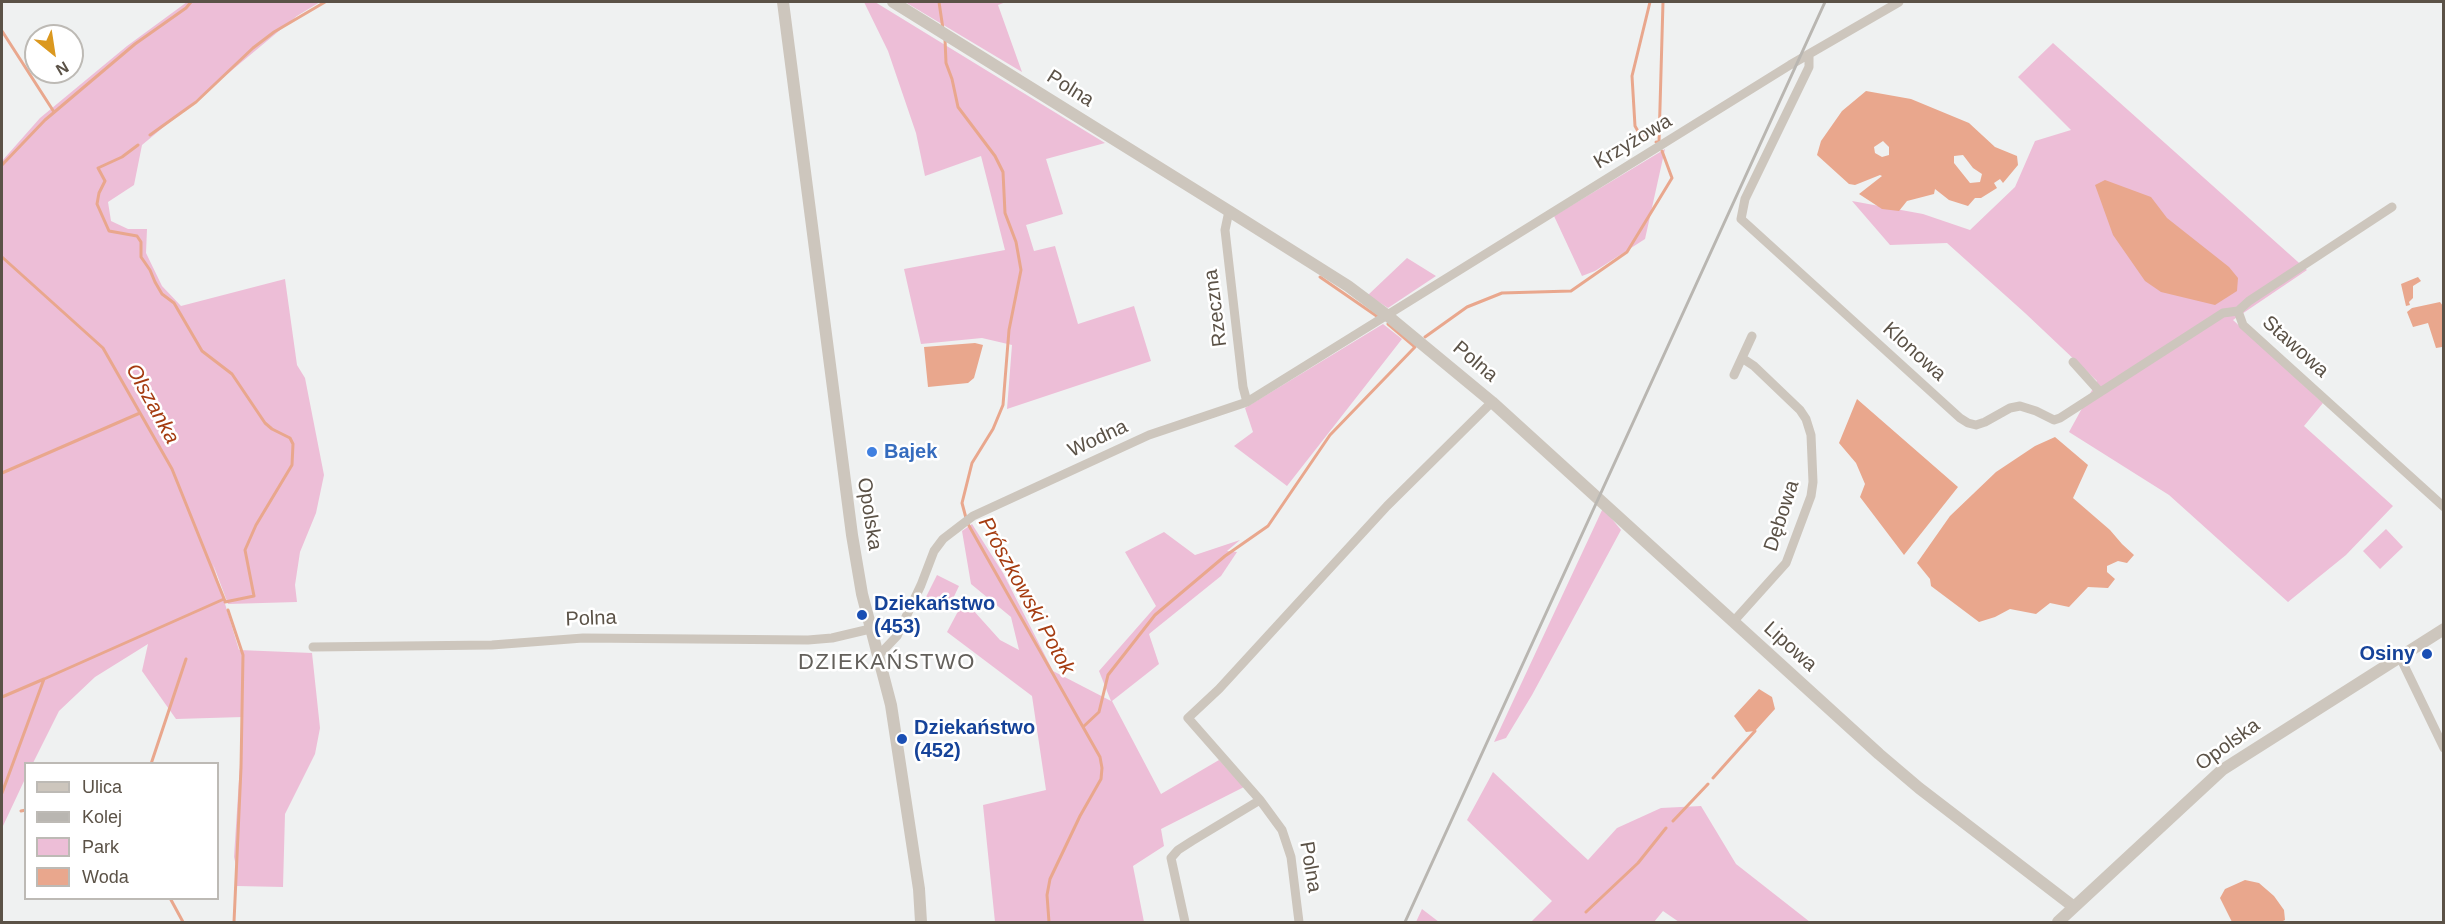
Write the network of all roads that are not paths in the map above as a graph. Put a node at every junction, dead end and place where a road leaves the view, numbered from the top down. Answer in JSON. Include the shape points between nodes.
{"nodes":[{"id":1,"x":783,"y":2,"type":"edge"},
{"id":2,"x":893,"y":2,"type":"edge"},
{"id":3,"x":1899,"y":2,"type":"edge"},
{"id":4,"x":1809,"y":56,"type":"junction"},
{"id":5,"x":2392,"y":207,"type":"dead end"},
{"id":6,"x":1229,"y":211,"type":"junction"},
{"id":7,"x":2238,"y":311,"type":"junction"},
{"id":8,"x":1388,"y":316,"type":"junction"},
{"id":9,"x":1752,"y":336,"type":"dead end"},
{"id":10,"x":1742,"y":358,"type":"junction"},
{"id":11,"x":2073,"y":362,"type":"dead end"},
{"id":12,"x":1734,"y":375,"type":"dead end"},
{"id":13,"x":2100,"y":392,"type":"junction"},
{"id":14,"x":1247,"y":402,"type":"junction"},
{"id":15,"x":1492,"y":402,"type":"junction"},
{"id":16,"x":2444,"y":507,"type":"edge"},
{"id":17,"x":1733,"y":622,"type":"junction"},
{"id":18,"x":870,"y":629,"type":"junction"},
{"id":19,"x":2444,"y":629,"type":"edge"},
{"id":20,"x":313,"y":646,"type":"dead end"},
{"id":21,"x":879,"y":655,"type":"junction"},
{"id":22,"x":2400,"y":657,"type":"junction"},
{"id":23,"x":2444,"y":748,"type":"edge"},
{"id":24,"x":1260,"y":800,"type":"junction"},
{"id":25,"x":2074,"y":907,"type":"junction"},
{"id":26,"x":921,"y":922,"type":"edge"},
{"id":27,"x":1185,"y":922,"type":"edge"},
{"id":28,"x":1299,"y":922,"type":"edge"},
{"id":29,"x":2058,"y":922,"type":"edge"}],
"edges":[{"from":1,"to":18,"type":"street","name":"Opolska","via":[[841,458]]},
{"from":2,"to":6,"type":"street","name":"Polna"},
{"from":3,"to":4,"type":"street","name":"Krzyżowa"},
{"from":4,"to":8,"type":"street","name":"Krzyżowa"},
{"from":4,"to":13,"type":"street","name":"Klonowa","via":[[1809,67],[1745,199],[1740,219],[1968,423],[1976,425],[2020,406],[2054,420]]},
{"from":5,"to":7,"type":"street","name":"Stawowa"},
{"from":6,"to":8,"type":"street","name":"Polna"},
{"from":6,"to":14,"type":"street","name":"Rzeczna","via":[[1225,230]]},
{"from":7,"to":13,"type":"street","name":"Klonowa","via":[[2223,313]]},
{"from":7,"to":16,"type":"street","name":"Stawowa","via":[[2243,325]]},
{"from":8,"to":14,"type":"street","name":"Wodna"},
{"from":8,"to":15,"type":"street","name":"Polna"},
{"from":9,"to":10,"type":"street"},
{"from":10,"to":12,"type":"street"},
{"from":10,"to":17,"type":"street","name":"Dębowa","via":[[1806,419],[1813,482],[1786,563]]},
{"from":11,"to":13,"type":"street"},
{"from":14,"to":21,"type":"street","name":"Wodna","via":[[1149,435],[959,525],[934,551],[897,636]]},
{"from":15,"to":17,"type":"street","name":"Lipowa"},
{"from":15,"to":24,"type":"street","name":"Polna","via":[[1387,506],[1234,674],[1188,718]]},
{"from":17,"to":25,"type":"street","name":"Lipowa","via":[[1919,788]]},
{"from":18,"to":20,"type":"street","name":"Polna","via":[[808,640],[583,638],[492,645]]},
{"from":18,"to":21,"type":"street","name":"Opolska"},
{"from":19,"to":22,"type":"street","name":"Opolska"},
{"from":21,"to":26,"type":"street","name":"Opolska","via":[[891,705]]},
{"from":22,"to":23,"type":"street"},
{"from":22,"to":25,"type":"street","name":"Opolska","via":[[2222,770]]},
{"from":24,"to":27,"type":"street","via":[[1185,845],[1171,858]]},
{"from":24,"to":28,"type":"street","name":"Polna","via":[[1282,830],[1292,856]]},
{"from":25,"to":29,"type":"street","name":"Opolska"}]}
